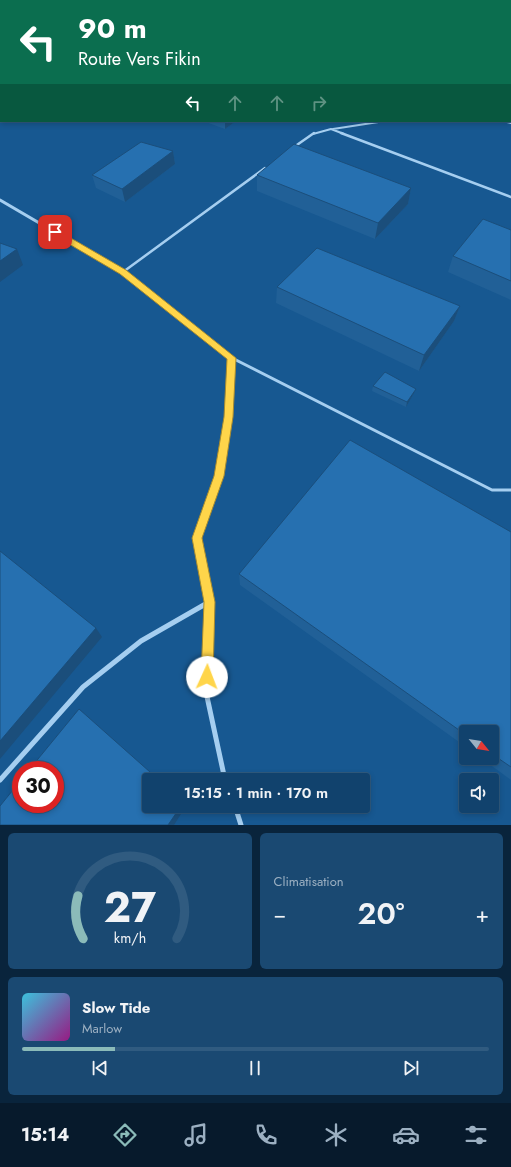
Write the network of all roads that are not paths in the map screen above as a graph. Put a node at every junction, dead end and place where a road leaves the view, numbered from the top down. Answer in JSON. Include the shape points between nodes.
{"nodes":[{"id":1,"x":378,"y":122,"type":"edge"},
{"id":2,"x":331,"y":129,"type":"junction"},
{"id":3,"x":288,"y":151,"type":"edge"},
{"id":4,"x":269,"y":165,"type":"edge"},
{"id":5,"x":511,"y":197,"type":"edge"},
{"id":6,"x":0,"y":200,"type":"edge"},
{"id":7,"x":123,"y":272,"type":"junction"},
{"id":8,"x":232,"y":358,"type":"junction"},
{"id":9,"x":511,"y":490,"type":"edge"},
{"id":10,"x":209,"y":602,"type":"junction"},
{"id":11,"x":223,"y":773,"type":"edge"},
{"id":12,"x":0,"y":780,"type":"edge"},
{"id":13,"x":237,"y":813,"type":"edge"},
{"id":14,"x":241,"y":825,"type":"edge"}],
"edges":[{"from":1,"to":2,"type":"lane"},
{"from":2,"to":3,"type":"lane","via":[[314,133]]},
{"from":2,"to":5,"type":"lane"},
{"from":4,"to":7,"type":"lane"},
{"from":6,"to":7,"type":"street"},
{"from":7,"to":8,"type":"street"},
{"from":8,"to":9,"type":"lane","via":[[492,490]]},
{"from":8,"to":10,"type":"street","via":[[228,417],[219,476],[197,538]]},
{"from":10,"to":11,"type":"street","via":[[206,692]]},
{"from":10,"to":12,"type":"street","via":[[141,641],[83,687]]},
{"from":13,"to":14,"type":"street"}]}
